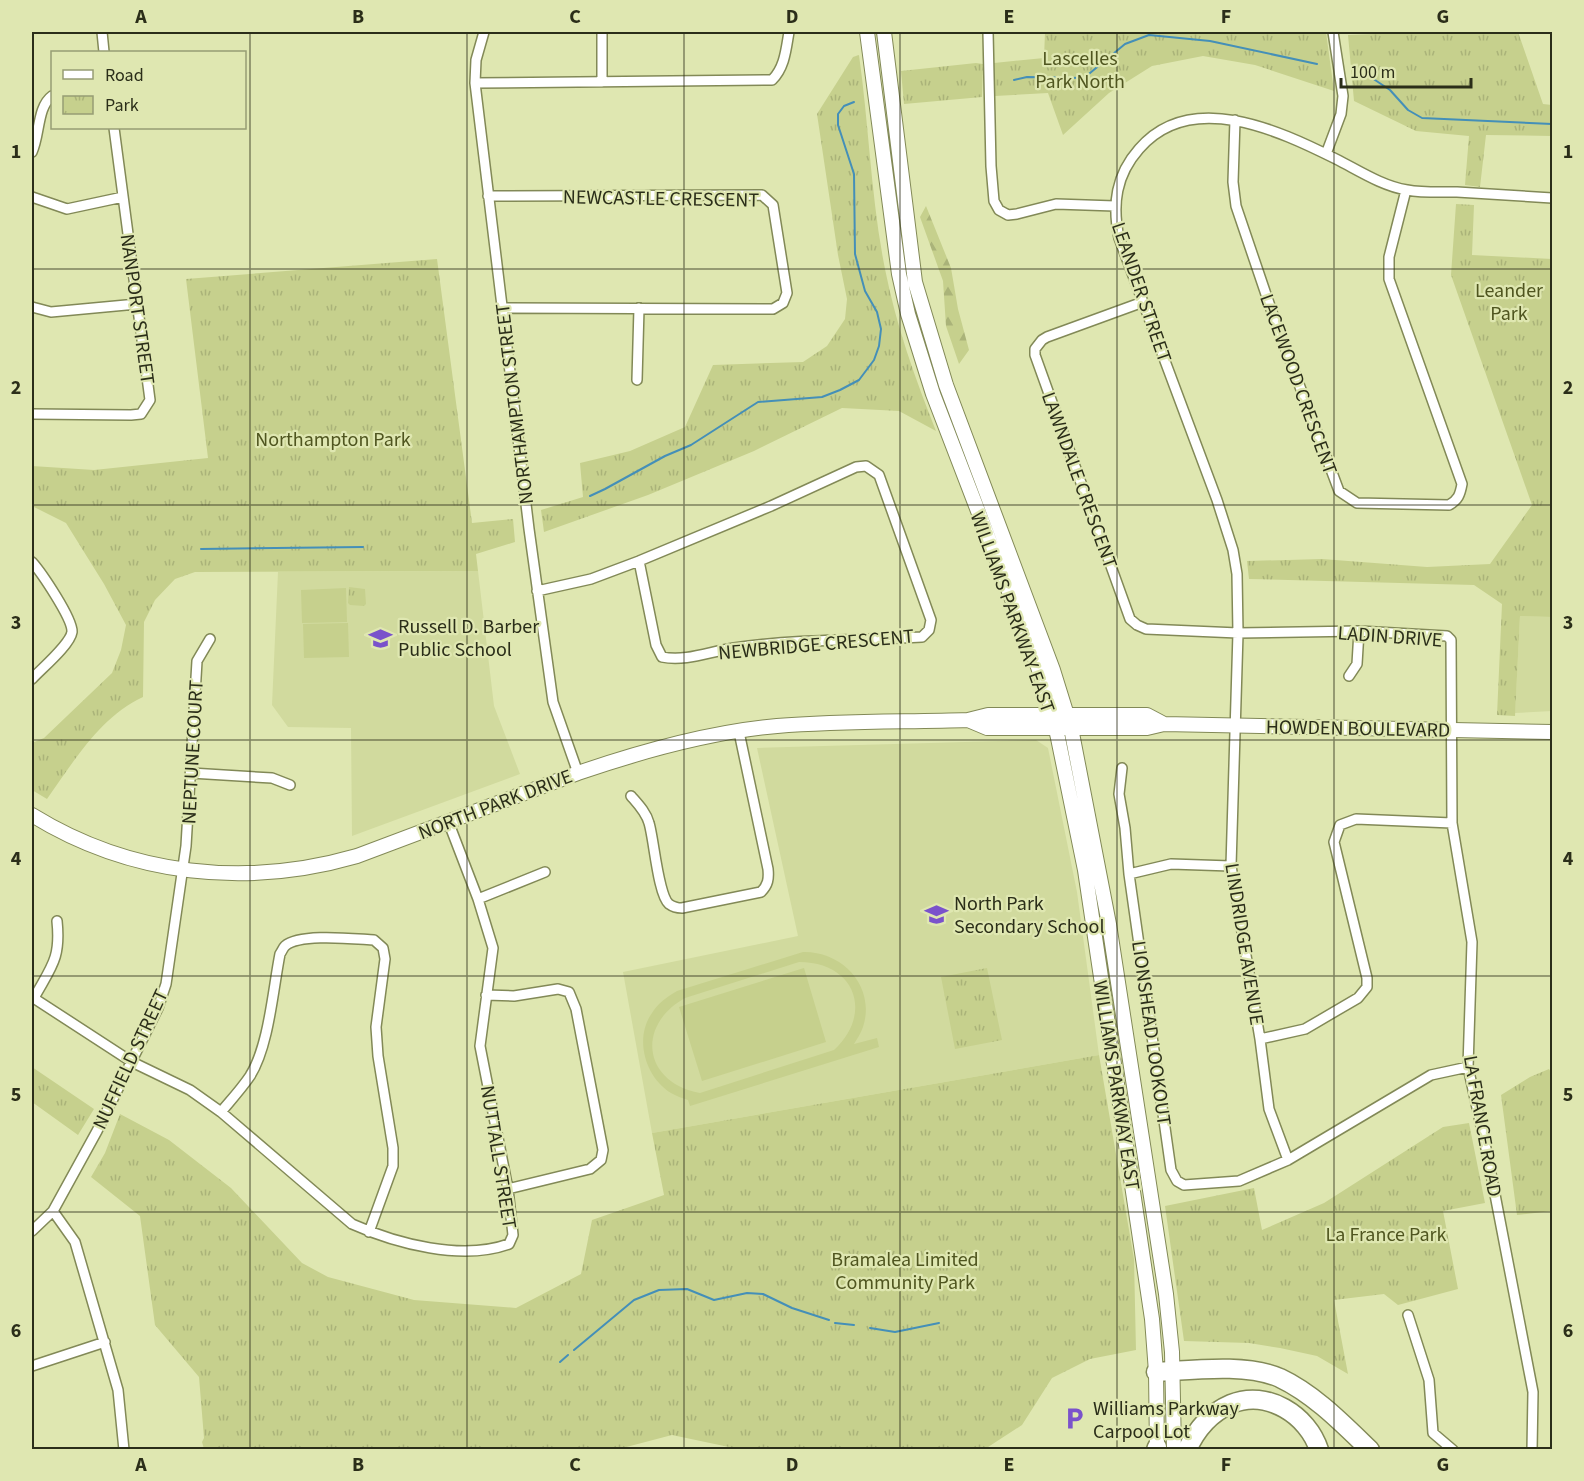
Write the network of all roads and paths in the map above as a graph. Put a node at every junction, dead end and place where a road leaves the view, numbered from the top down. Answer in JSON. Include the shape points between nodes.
{"nodes":[{"id":1,"x":102,"y":32,"type":"edge"},
{"id":2,"x":484,"y":32,"type":"edge"},
{"id":3,"x":602,"y":32,"type":"edge"},
{"id":4,"x":789,"y":32,"type":"edge"},
{"id":5,"x":867,"y":32,"type":"edge"},
{"id":6,"x":884,"y":32,"type":"edge"},
{"id":7,"x":988,"y":32,"type":"edge"},
{"id":8,"x":1333,"y":32,"type":"edge"},
{"id":9,"x":104,"y":51,"type":"edge"},
{"id":10,"x":602,"y":82,"type":"junction"},
{"id":11,"x":475,"y":83,"type":"junction"},
{"id":12,"x":51,"y":97,"type":"edge"},
{"id":13,"x":1235,"y":120,"type":"junction"},
{"id":14,"x":114,"y":129,"type":"edge"},
{"id":15,"x":32,"y":152,"type":"edge"},
{"id":16,"x":1326,"y":154,"type":"junction"},
{"id":17,"x":1406,"y":190,"type":"junction"},
{"id":18,"x":488,"y":196,"type":"junction"},
{"id":19,"x":32,"y":197,"type":"edge"},
{"id":20,"x":123,"y":197,"type":"junction"},
{"id":21,"x":1552,"y":198,"type":"edge"},
{"id":22,"x":1115,"y":206,"type":"junction"},
{"id":23,"x":1143,"y":302,"type":"junction"},
{"id":24,"x":136,"y":304,"type":"junction"},
{"id":25,"x":32,"y":307,"type":"edge"},
{"id":26,"x":503,"y":308,"type":"junction"},
{"id":27,"x":639,"y":308,"type":"junction"},
{"id":28,"x":637,"y":381,"type":"dead end"},
{"id":29,"x":32,"y":414,"type":"edge"},
{"id":30,"x":639,"y":561,"type":"junction"},
{"id":31,"x":32,"y":562,"type":"edge"},
{"id":32,"x":537,"y":591,"type":"junction"},
{"id":33,"x":1359,"y":631,"type":"junction"},
{"id":34,"x":1238,"y":633,"type":"junction"},
{"id":35,"x":210,"y":639,"type":"dead end"},
{"id":36,"x":1349,"y":676,"type":"dead end"},
{"id":37,"x":32,"y":679,"type":"edge"},
{"id":38,"x":1054,"y":721,"type":"junction"},
{"id":39,"x":1069,"y":722,"type":"junction"},
{"id":40,"x":1234,"y":724,"type":"junction"},
{"id":41,"x":1450,"y":730,"type":"junction"},
{"id":42,"x":739,"y":732,"type":"junction"},
{"id":43,"x":1552,"y":732,"type":"edge"},
{"id":44,"x":1122,"y":768,"type":"dead end"},
{"id":45,"x":578,"y":772,"type":"junction"},
{"id":46,"x":191,"y":773,"type":"junction"},
{"id":47,"x":290,"y":785,"type":"dead end"},
{"id":48,"x":631,"y":796,"type":"dead end"},
{"id":49,"x":32,"y":815,"type":"edge"},
{"id":50,"x":448,"y":821,"type":"junction"},
{"id":51,"x":1452,"y":823,"type":"junction"},
{"id":52,"x":1231,"y":866,"type":"junction"},
{"id":53,"x":184,"y":869,"type":"junction"},
{"id":54,"x":545,"y":872,"type":"dead end"},
{"id":55,"x":1129,"y":874,"type":"junction"},
{"id":56,"x":478,"y":899,"type":"junction"},
{"id":57,"x":57,"y":921,"type":"dead end"},
{"id":58,"x":486,"y":995,"type":"junction"},
{"id":59,"x":33,"y":998,"type":"edge"},
{"id":60,"x":1260,"y":1039,"type":"junction"},
{"id":61,"x":132,"y":1062,"type":"junction"},
{"id":62,"x":1468,"y":1067,"type":"junction"},
{"id":63,"x":221,"y":1112,"type":"junction"},
{"id":64,"x":1288,"y":1160,"type":"junction"},
{"id":65,"x":508,"y":1189,"type":"junction"},
{"id":66,"x":53,"y":1212,"type":"junction"},
{"id":67,"x":32,"y":1231,"type":"edge"},
{"id":68,"x":369,"y":1232,"type":"junction"},
{"id":69,"x":1408,"y":1315,"type":"dead end"},
{"id":70,"x":105,"y":1342,"type":"junction"},
{"id":71,"x":32,"y":1366,"type":"edge"},
{"id":72,"x":1164,"y":1372,"type":"junction"},
{"id":73,"x":124,"y":1449,"type":"edge"},
{"id":74,"x":1161,"y":1449,"type":"edge"},
{"id":75,"x":1187,"y":1449,"type":"edge"},
{"id":76,"x":1319,"y":1449,"type":"edge"},
{"id":77,"x":1371,"y":1449,"type":"edge"},
{"id":78,"x":1453,"y":1449,"type":"edge"},
{"id":79,"x":1532,"y":1449,"type":"edge"}],
"edges":[{"from":1,"to":9,"type":"street"},
{"from":2,"to":11,"type":"street","name":"NORTHAMPTON STREET","via":[[476,60]]},
{"from":3,"to":10,"type":"street"},
{"from":4,"to":10,"type":"street","via":[[783,63],[772,80]]},
{"from":5,"to":38,"type":"main road","name":"WILLIAMS PARKWAY EAST","via":[[899,274],[908,314],[933,394],[1038,667]]},
{"from":6,"to":39,"type":"main road","name":"WILLIAMS PARKWAY EAST","via":[[915,282],[946,385]]},
{"from":7,"to":22,"type":"street","via":[[991,166],[994,201],[999,210],[1017,214],[1056,204]]},
{"from":8,"to":16,"type":"street","via":[[1341,80],[1341,114]]},
{"from":10,"to":11,"type":"street"},
{"from":11,"to":18,"type":"street","name":"NORTHAMPTON STREET"},
{"from":12,"to":15,"type":"street","via":[[43,105]]},
{"from":13,"to":16,"type":"street","name":"LEANDER STREET"},
{"from":13,"to":17,"type":"street","name":"LACEWOOD CRESCENT","via":[[1236,206],[1339,491],[1357,503],[1449,505],[1456,501],[1462,484],[1389,279],[1389,257]]},
{"from":13,"to":22,"type":"street","name":"LEANDER STREET","via":[[1189,118],[1170,124],[1147,139],[1128,161]]},
{"from":14,"to":20,"type":"street","name":"NANPORT STREET"},
{"from":16,"to":17,"type":"street","name":"LEANDER STREET"},
{"from":17,"to":21,"type":"street","name":"LEANDER STREET"},
{"from":18,"to":26,"type":"street","name":"NORTHAMPTON STREET"},
{"from":18,"to":27,"type":"street","name":"NEWCASTLE CRESCENT","via":[[756,195],[773,205],[787,293],[783,303],[773,309]]},
{"from":19,"to":20,"type":"street","via":[[68,209]]},
{"from":20,"to":24,"type":"street","name":"NANPORT STREET"},
{"from":22,"to":23,"type":"street","name":"LEANDER STREET","via":[[1119,238]]},
{"from":23,"to":34,"type":"street","name":"LEANDER STREET","via":[[1233,550]]},
{"from":23,"to":34,"type":"street","name":"LAWNDALE CRESCENT","via":[[1047,337],[1035,349],[1035,356],[1130,619],[1146,629]]},
{"from":24,"to":25,"type":"street","via":[[51,312]]},
{"from":24,"to":29,"type":"street","name":"NANPORT STREET","via":[[150,400],[141,414]]},
{"from":26,"to":27,"type":"street","name":"NEWCASTLE CRESCENT"},
{"from":26,"to":32,"type":"street","name":"NORTHAMPTON STREET"},
{"from":27,"to":28,"type":"street"},
{"from":30,"to":30,"type":"street","name":"NEWBRIDGE CRESCENT","via":[[866,466],[879,475],[931,620],[929,630],[922,637],[734,648],[675,660],[663,657],[656,645]]},
{"from":30,"to":32,"type":"street","name":"NEWBRIDGE CRESCENT","via":[[591,579]]},
{"from":31,"to":37,"type":"street","via":[[69,620],[72,632],[67,643]]},
{"from":32,"to":45,"type":"street","name":"NORTHAMPTON STREET","via":[[553,702]]},
{"from":33,"to":34,"type":"street","name":"LADIN DRIVE"},
{"from":33,"to":36,"type":"street","via":[[1357,664]]},
{"from":33,"to":41,"type":"street","name":"LADIN DRIVE","via":[[1447,636],[1451,640]]},
{"from":34,"to":40,"type":"street","name":"LEANDER STREET"},
{"from":35,"to":46,"type":"street","name":"NEPTUNE COURT","via":[[196,661]]},
{"from":38,"to":39,"type":"main road","name":"HOWDEN BOULEVARD"},
{"from":38,"to":42,"type":"main road","name":"NORTH PARK DRIVE","via":[[987,728],[968,720],[779,726]]},
{"from":38,"to":72,"type":"main road","name":"WILLIAMS PARKWAY EAST","via":[[1085,870],[1152,1320]]},
{"from":39,"to":40,"type":"main road","name":"HOWDEN BOULEVARD","via":[[1147,728],[1164,724]]},
{"from":39,"to":72,"type":"main road","name":"WILLIAMS PARKWAY EAST","via":[[1109,924],[1166,1294]]},
{"from":40,"to":41,"type":"main road","name":"HOWDEN BOULEVARD"},
{"from":40,"to":52,"type":"street","name":"LINDRIDGE AVENUE"},
{"from":41,"to":43,"type":"main road","name":"HOWDEN BOULEVARD"},
{"from":41,"to":51,"type":"street","name":"LA FRANCE ROAD"},
{"from":42,"to":45,"type":"main road","name":"NORTH PARK DRIVE","via":[[702,737]]},
{"from":42,"to":48,"type":"street","via":[[768,869],[769,879],[761,892],[682,908],[669,904],[649,822]]},
{"from":44,"to":55,"type":"street","name":"LIONSHEAD LOOKOUT","via":[[1119,794]]},
{"from":45,"to":50,"type":"main road","name":"NORTH PARK DRIVE"},
{"from":46,"to":47,"type":"street","via":[[272,778]]},
{"from":46,"to":53,"type":"street","name":"NEPTUNE COURT"},
{"from":49,"to":53,"type":"main road","name":"NORTH PARK DRIVE","via":[[69,836],[112,853]]},
{"from":50,"to":53,"type":"main road","name":"NORTH PARK DRIVE","via":[[357,856],[300,869],[250,874]]},
{"from":50,"to":56,"type":"street","name":"NUTTALL STREET"},
{"from":51,"to":60,"type":"street","via":[[1356,819],[1340,825],[1334,842],[1366,987],[1358,998],[1305,1029]]},
{"from":51,"to":62,"type":"street","name":"LA FRANCE ROAD","via":[[1472,942]]},
{"from":52,"to":55,"type":"street","via":[[1171,864]]},
{"from":52,"to":60,"type":"street","name":"LINDRIDGE AVENUE"},
{"from":53,"to":61,"type":"street","name":"NUFFIELD STREET","via":[[166,984]]},
{"from":54,"to":56,"type":"street"},
{"from":55,"to":64,"type":"street","name":"LIONSHEAD LOOKOUT","via":[[1172,1170],[1177,1181],[1184,1185],[1239,1181]]},
{"from":56,"to":58,"type":"street","name":"NUTTALL STREET","via":[[493,948]]},
{"from":57,"to":59,"type":"street","via":[[56,959]]},
{"from":58,"to":65,"type":"street","name":"NUTTALL STREET","via":[[480,1046]]},
{"from":58,"to":65,"type":"street","via":[[514,996],[558,989],[569,992],[576,1009],[603,1150],[601,1160],[590,1169]]},
{"from":59,"to":61,"type":"street","name":"NUTTALL STREET"},
{"from":60,"to":64,"type":"street","name":"LINDRIDGE AVENUE","via":[[1269,1109]]},
{"from":61,"to":63,"type":"street","name":"NUTTALL STREET","via":[[190,1090]]},
{"from":61,"to":66,"type":"street","name":"NUFFIELD STREET"},
{"from":62,"to":64,"type":"street","via":[[1431,1075]]},
{"from":62,"to":79,"type":"street","name":"LA FRANCE ROAD","via":[[1533,1392]]},
{"from":63,"to":68,"type":"street","name":"NUTTALL STREET","via":[[352,1224]]},
{"from":63,"to":68,"type":"street","via":[[258,1060],[280,954],[285,946],[324,937],[374,940],[383,948],[385,959],[376,1027],[393,1166]]},
{"from":65,"to":68,"type":"street","name":"NUTTALL STREET","via":[[513,1235],[509,1244],[498,1248],[456,1251],[414,1245]]},
{"from":66,"to":67,"type":"street","name":"NUFFIELD STREET"},
{"from":66,"to":70,"type":"street","via":[[75,1242]]},
{"from":69,"to":78,"type":"street","via":[[1429,1380],[1433,1433]]},
{"from":70,"to":71,"type":"street"},
{"from":70,"to":73,"type":"street","via":[[118,1390]]},
{"from":72,"to":74,"type":"main road","name":"WILLIAMS PARKWAY EAST"},
{"from":72,"to":77,"type":"highway","via":[[1240,1370],[1279,1378],[1306,1393]]},
{"from":75,"to":76,"type":"highway","via":[[1212,1415],[1231,1404],[1253,1400],[1289,1410],[1304,1424]]}]}
